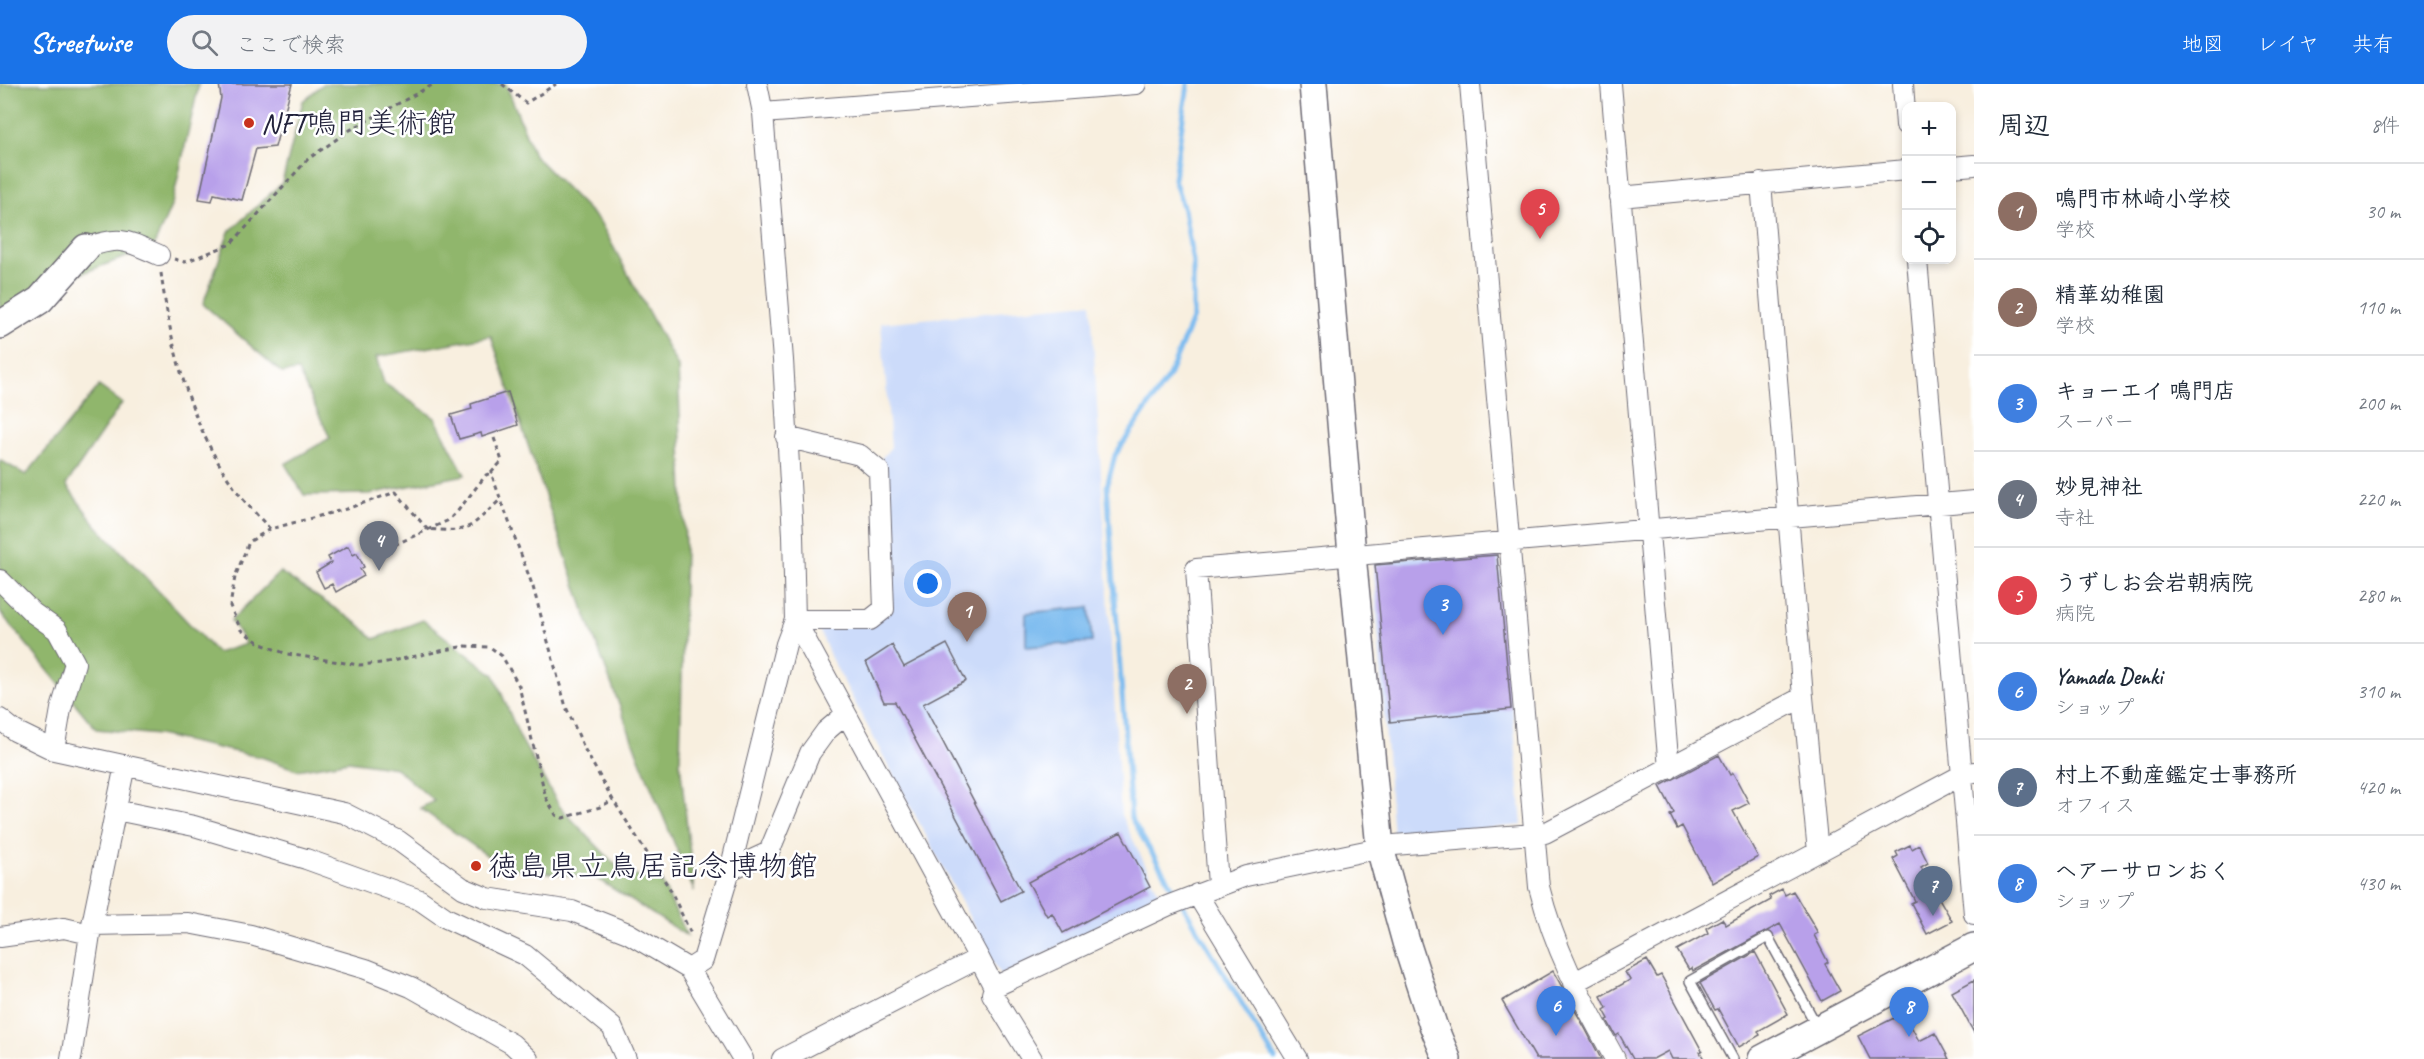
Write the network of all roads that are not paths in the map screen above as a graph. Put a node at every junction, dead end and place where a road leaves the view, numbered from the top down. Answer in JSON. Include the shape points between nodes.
{"nodes":[{"id":1,"x":757,"y":84,"type":"edge"},
{"id":2,"x":1136,"y":84,"type":"edge"},
{"id":3,"x":1313,"y":84,"type":"edge"},
{"id":4,"x":1470,"y":84,"type":"edge"},
{"id":5,"x":1611,"y":84,"type":"edge"},
{"id":6,"x":1903,"y":84,"type":"edge"},
{"id":7,"x":1904,"y":102,"type":"edge"},
{"id":8,"x":763,"y":113,"type":"junction"},
{"id":9,"x":1974,"y":165,"type":"edge"},
{"id":10,"x":1956,"y":167,"type":"edge"},
{"id":11,"x":1902,"y":170,"type":"edge"},
{"id":12,"x":1761,"y":183,"type":"junction"},
{"id":13,"x":1620,"y":197,"type":"junction"},
{"id":14,"x":86,"y":248,"type":"joint"},
{"id":15,"x":159,"y":255,"type":"road end"},
{"id":16,"x":1917,"y":264,"type":"edge"},
{"id":17,"x":0,"y":325,"type":"edge"},
{"id":18,"x":786,"y":437,"type":"junction"},
{"id":19,"x":1974,"y":501,"type":"edge"},
{"id":20,"x":1938,"y":504,"type":"junction"},
{"id":21,"x":1788,"y":516,"type":"junction"},
{"id":22,"x":1648,"y":528,"type":"junction"},
{"id":23,"x":1508,"y":540,"type":"junction"},
{"id":24,"x":1352,"y":555,"type":"junction"},
{"id":25,"x":0,"y":580,"type":"edge"},
{"id":26,"x":795,"y":620,"type":"junction"},
{"id":27,"x":1803,"y":697,"type":"junction"},
{"id":28,"x":846,"y":714,"type":"junction"},
{"id":29,"x":0,"y":719,"type":"edge"},
{"id":30,"x":54,"y":750,"type":"junction"},
{"id":31,"x":125,"y":765,"type":"junction"},
{"id":32,"x":1669,"y":768,"type":"junction"},
{"id":33,"x":1968,"y":773,"type":"edge"},
{"id":34,"x":116,"y":810,"type":"junction"},
{"id":35,"x":1534,"y":835,"type":"junction"},
{"id":36,"x":1380,"y":848,"type":"junction"},
{"id":37,"x":1818,"y":852,"type":"junction"},
{"id":38,"x":730,"y":870,"type":"junction"},
{"id":39,"x":1218,"y":885,"type":"junction"},
{"id":40,"x":1194,"y":895,"type":"junction"},
{"id":41,"x":1974,"y":914,"type":"edge"},
{"id":42,"x":91,"y":929,"type":"junction"},
{"id":43,"x":0,"y":937,"type":"edge"},
{"id":44,"x":1974,"y":947,"type":"edge"},
{"id":45,"x":979,"y":958,"type":"junction"},
{"id":46,"x":696,"y":965,"type":"junction"},
{"id":47,"x":1573,"y":983,"type":"junction"},
{"id":48,"x":994,"y":987,"type":"junction"},
{"id":49,"x":1818,"y":1029,"type":"junction"},
{"id":50,"x":70,"y":1059,"type":"edge"},
{"id":51,"x":528,"y":1059,"type":"edge"},
{"id":52,"x":626,"y":1059,"type":"edge"},
{"id":53,"x":743,"y":1059,"type":"edge"},
{"id":54,"x":782,"y":1059,"type":"edge"},
{"id":55,"x":1032,"y":1059,"type":"edge"},
{"id":56,"x":1297,"y":1059,"type":"edge"},
{"id":57,"x":1447,"y":1059,"type":"edge"},
{"id":58,"x":1615,"y":1059,"type":"edge"},
{"id":59,"x":1733,"y":1059,"type":"edge"},
{"id":60,"x":1762,"y":1059,"type":"edge"}],
"edges":[{"from":1,"to":8,"type":"street"},
{"from":2,"to":8,"type":"street"},
{"from":3,"to":24,"type":"street"},
{"from":4,"to":23,"type":"street"},
{"from":5,"to":13,"type":"street"},
{"from":6,"to":7,"type":"street"},
{"from":8,"to":18,"type":"street"},
{"from":9,"to":10,"type":"street"},
{"from":11,"to":12,"type":"street"},
{"from":12,"to":13,"type":"street"},
{"from":12,"to":21,"type":"street"},
{"from":13,"to":22,"type":"street"},
{"from":14,"to":15,"type":"street","via":[[124,240]]},
{"from":14,"to":17,"type":"street","via":[[40,300]]},
{"from":16,"to":20,"type":"street"},
{"from":18,"to":26,"type":"street"},
{"from":18,"to":26,"type":"street","via":[[860,455],[879,471],[884,609],[870,620]]},
{"from":19,"to":20,"type":"street"},
{"from":20,"to":21,"type":"street"},
{"from":20,"to":33,"type":"street"},
{"from":21,"to":22,"type":"street"},
{"from":21,"to":27,"type":"street"},
{"from":22,"to":23,"type":"street"},
{"from":22,"to":32,"type":"street"},
{"from":23,"to":24,"type":"street"},
{"from":23,"to":35,"type":"street"},
{"from":24,"to":36,"type":"street"},
{"from":24,"to":39,"type":"street","via":[[1196,569]]},
{"from":25,"to":30,"type":"street","via":[[33,613],[57,630],[75,663]]},
{"from":26,"to":28,"type":"street"},
{"from":26,"to":38,"type":"street"},
{"from":27,"to":32,"type":"street"},
{"from":27,"to":37,"type":"street"},
{"from":28,"to":38,"type":"street","via":[[826,731],[810,753],[769,852]]},
{"from":28,"to":45,"type":"street"},
{"from":29,"to":30,"type":"street"},
{"from":30,"to":31,"type":"street"},
{"from":31,"to":34,"type":"street"},
{"from":31,"to":46,"type":"street","via":[[344,813],[399,840],[464,888],[487,898],[572,911]]},
{"from":32,"to":35,"type":"street","via":[[1545,833]]},
{"from":33,"to":37,"type":"street"},
{"from":33,"to":41,"type":"street"},
{"from":34,"to":42,"type":"street"},
{"from":34,"to":52,"type":"street","via":[[194,826],[306,859],[420,900],[446,918],[525,955],[612,1027]]},
{"from":35,"to":36,"type":"street"},
{"from":35,"to":47,"type":"street","via":[[1545,912]]},
{"from":36,"to":39,"type":"street"},
{"from":36,"to":57,"type":"street","via":[[1406,942]]},
{"from":37,"to":47,"type":"street"},
{"from":38,"to":46,"type":"street"},
{"from":39,"to":40,"type":"street"},
{"from":40,"to":48,"type":"street"},
{"from":40,"to":56,"type":"street"},
{"from":42,"to":43,"type":"street","via":[[64,928]]},
{"from":42,"to":50,"type":"street"},
{"from":42,"to":51,"type":"street","via":[[188,923],[251,935],[366,969],[411,987],[512,1044]]},
{"from":44,"to":49,"type":"street"},
{"from":45,"to":48,"type":"street"},
{"from":45,"to":54,"type":"street"},
{"from":46,"to":53,"type":"street"},
{"from":47,"to":58,"type":"street"},
{"from":48,"to":55,"type":"street","via":[[992,994]]},
{"from":49,"to":59,"type":"lane","via":[[1768,937],[1690,981]]},
{"from":49,"to":60,"type":"street"}]}
